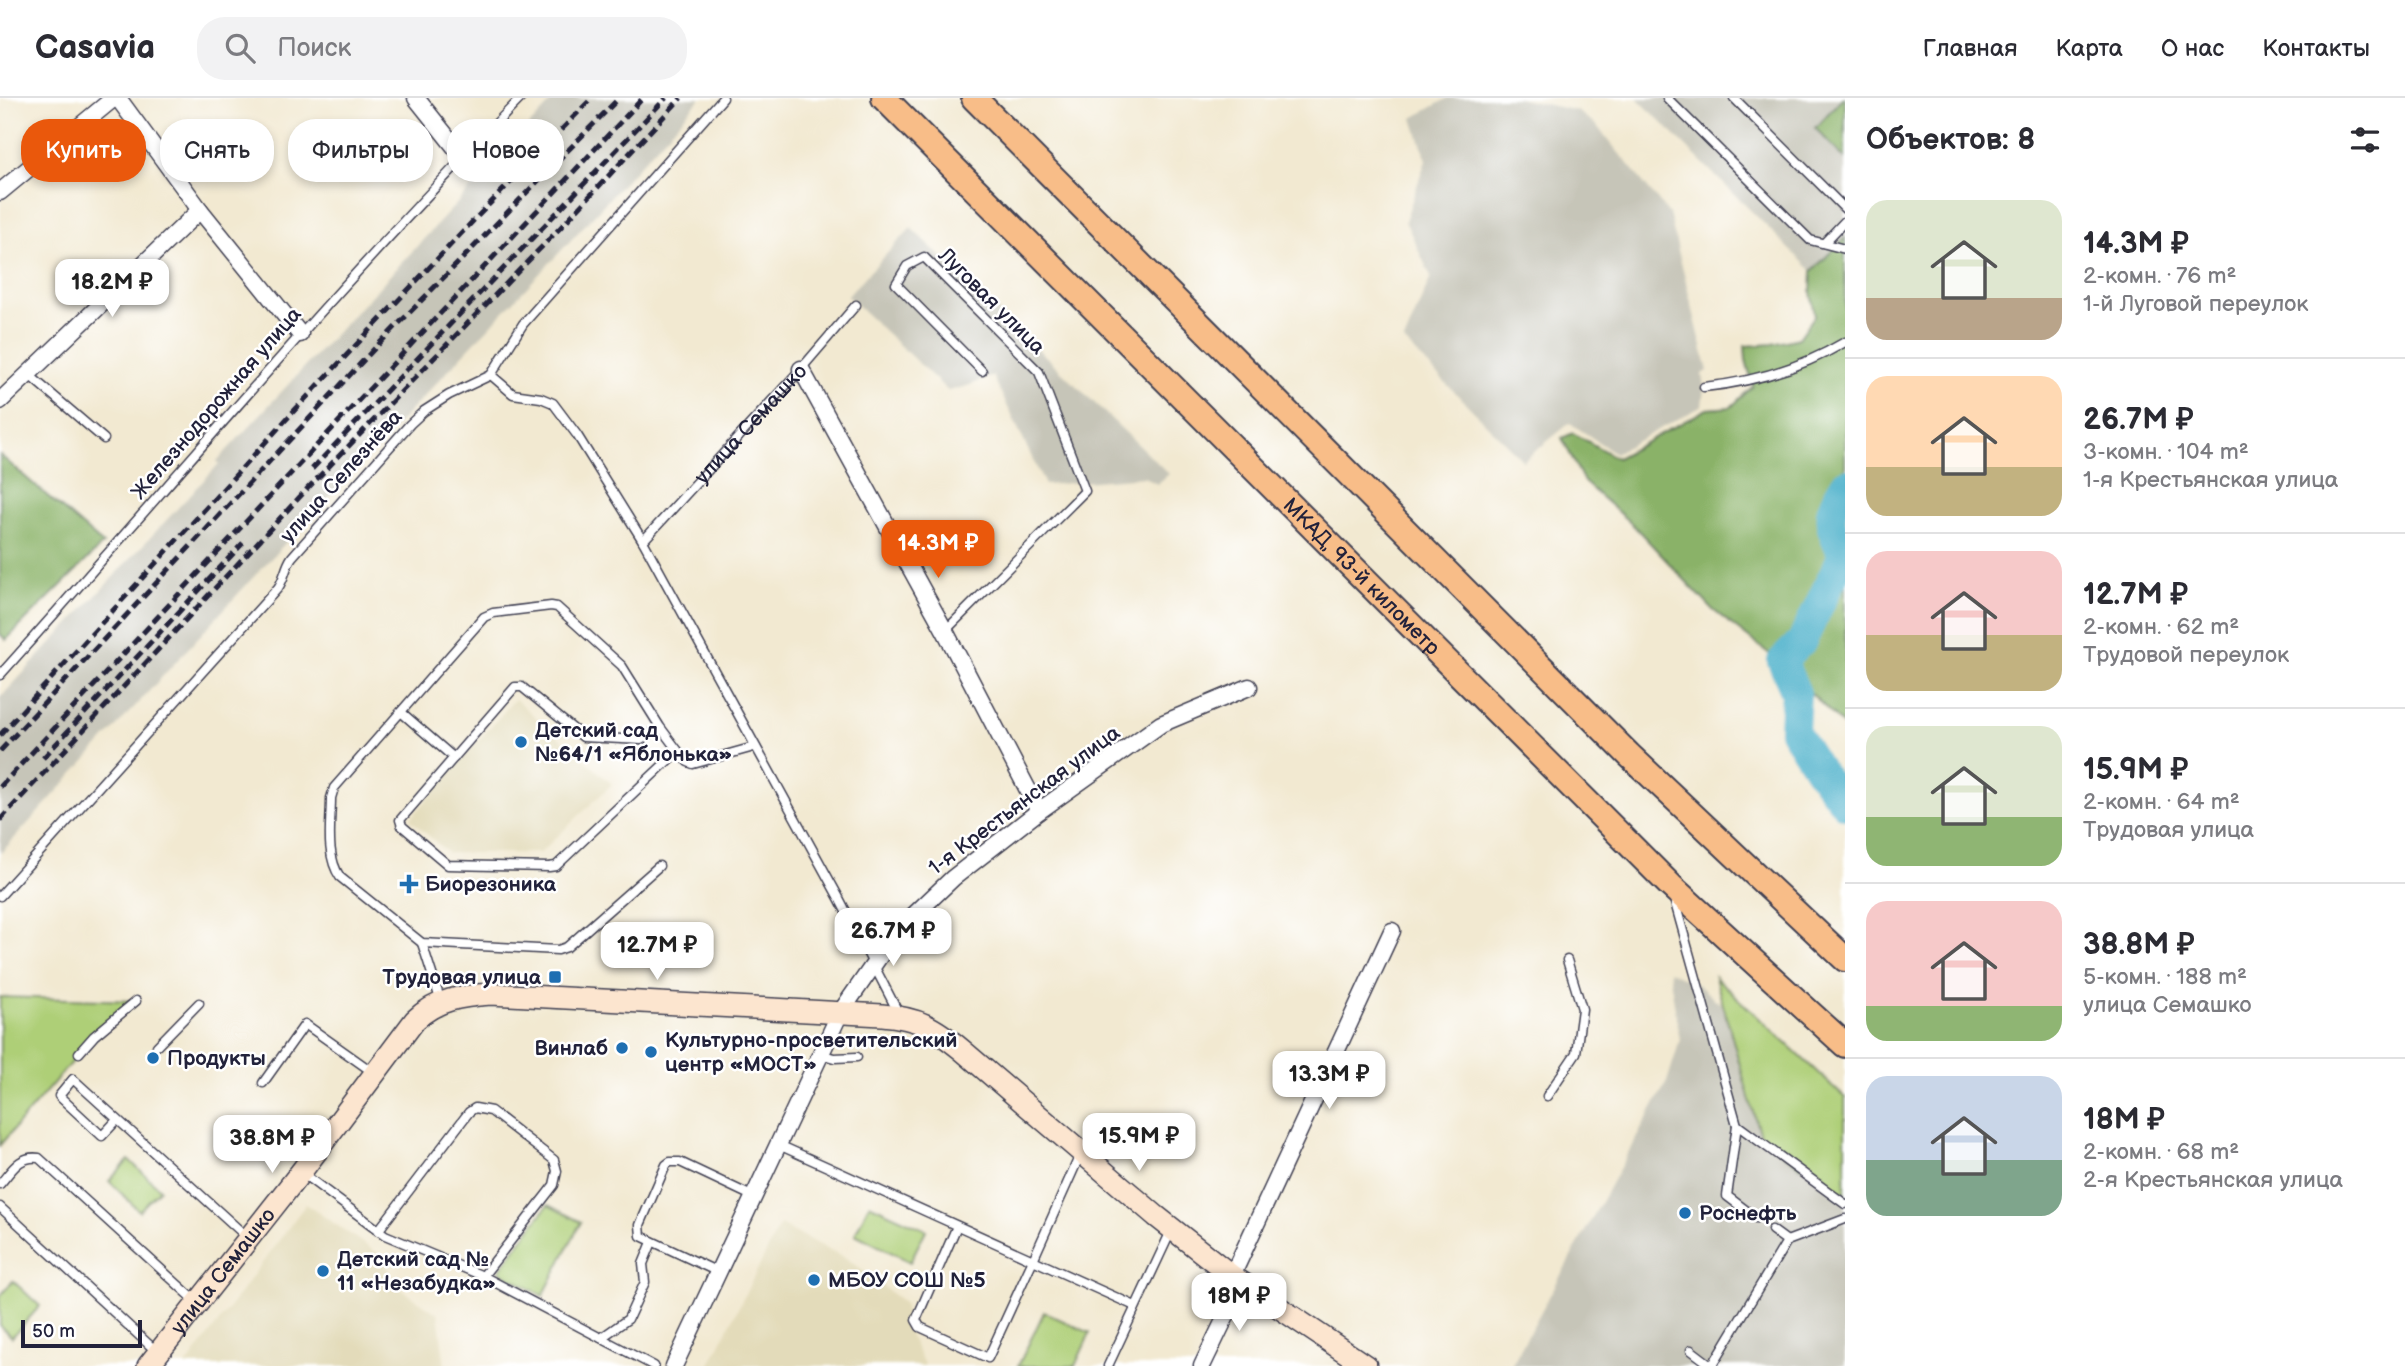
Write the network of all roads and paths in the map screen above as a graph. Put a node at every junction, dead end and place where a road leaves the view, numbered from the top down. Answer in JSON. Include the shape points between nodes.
{"nodes":[{"id":1,"x":116,"y":98,"type":"edge"},
{"id":2,"x":416,"y":98,"type":"edge"},
{"id":3,"x":522,"y":98,"type":"edge"},
{"id":4,"x":723,"y":98,"type":"edge"},
{"id":5,"x":884,"y":98,"type":"edge"},
{"id":6,"x":974,"y":98,"type":"edge"},
{"id":7,"x":1667,"y":98,"type":"edge"},
{"id":8,"x":1734,"y":98,"type":"edge"},
{"id":9,"x":501,"y":119,"type":"edge"},
{"id":10,"x":447,"y":137,"type":"edge"},
{"id":11,"x":447,"y":174,"type":"edge"},
{"id":12,"x":0,"y":192,"type":"edge"},
{"id":13,"x":1845,"y":209,"type":"edge"},
{"id":14,"x":200,"y":210,"type":"junction"},
{"id":15,"x":1845,"y":221,"type":"edge"},
{"id":16,"x":1824,"y":243,"type":"junction"},
{"id":17,"x":1845,"y":249,"type":"edge"},
{"id":18,"x":856,"y":305,"type":"dead end"},
{"id":19,"x":300,"y":334,"type":"junction"},
{"id":20,"x":1845,"y":342,"type":"edge"},
{"id":21,"x":801,"y":369,"type":"junction"},
{"id":22,"x":982,"y":371,"type":"dead end"},
{"id":23,"x":28,"y":374,"type":"junction"},
{"id":24,"x":491,"y":375,"type":"junction"},
{"id":25,"x":1704,"y":387,"type":"dead end"},
{"id":26,"x":0,"y":401,"type":"edge"},
{"id":27,"x":104,"y":439,"type":"dead end"},
{"id":28,"x":643,"y":541,"type":"junction"},
{"id":29,"x":945,"y":631,"type":"junction"},
{"id":30,"x":0,"y":675,"type":"edge"},
{"id":31,"x":1249,"y":687,"type":"dead end"},
{"id":32,"x":401,"y":712,"type":"junction"},
{"id":33,"x":660,"y":727,"type":"junction"},
{"id":34,"x":754,"y":747,"type":"junction"},
{"id":35,"x":678,"y":751,"type":"junction"},
{"id":36,"x":454,"y":758,"type":"junction"},
{"id":37,"x":1039,"y":811,"type":"junction"},
{"id":38,"x":659,"y":866,"type":"dead end"},
{"id":39,"x":1671,"y":886,"type":"junction"},
{"id":40,"x":0,"y":895,"type":"edge"},
{"id":41,"x":1392,"y":931,"type":"dead end"},
{"id":42,"x":422,"y":943,"type":"junction"},
{"id":43,"x":1845,"y":959,"type":"edge"},
{"id":44,"x":1567,"y":960,"type":"dead end"},
{"id":45,"x":872,"y":965,"type":"junction"},
{"id":46,"x":136,"y":1001,"type":"dead end"},
{"id":47,"x":199,"y":1003,"type":"dead end"},
{"id":48,"x":433,"y":1007,"type":"junction"},
{"id":49,"x":840,"y":1013,"type":"junction"},
{"id":50,"x":900,"y":1017,"type":"junction"},
{"id":51,"x":1845,"y":1045,"type":"edge"},
{"id":52,"x":157,"y":1046,"type":"dead end"},
{"id":53,"x":79,"y":1054,"type":"dead end"},
{"id":54,"x":820,"y":1055,"type":"junction"},
{"id":55,"x":857,"y":1057,"type":"dead end"},
{"id":56,"x":374,"y":1073,"type":"junction"},
{"id":57,"x":263,"y":1083,"type":"dead end"},
{"id":58,"x":1547,"y":1096,"type":"dead end"},
{"id":59,"x":117,"y":1120,"type":"junction"},
{"id":60,"x":1737,"y":1125,"type":"junction"},
{"id":61,"x":779,"y":1145,"type":"junction"},
{"id":62,"x":1081,"y":1152,"type":"junction"},
{"id":63,"x":301,"y":1172,"type":"junction"},
{"id":64,"x":0,"y":1184,"type":"edge"},
{"id":65,"x":754,"y":1198,"type":"junction"},
{"id":66,"x":1845,"y":1204,"type":"edge"},
{"id":67,"x":0,"y":1207,"type":"edge"},
{"id":68,"x":1756,"y":1218,"type":"dead end"},
{"id":69,"x":1845,"y":1219,"type":"edge"},
{"id":70,"x":957,"y":1226,"type":"junction"},
{"id":71,"x":1172,"y":1228,"type":"junction"},
{"id":72,"x":1772,"y":1230,"type":"dead end"},
{"id":73,"x":378,"y":1231,"type":"junction"},
{"id":74,"x":248,"y":1238,"type":"junction"},
{"id":75,"x":1787,"y":1241,"type":"junction"},
{"id":76,"x":652,"y":1242,"type":"junction"},
{"id":77,"x":1033,"y":1260,"type":"junction"},
{"id":78,"x":718,"y":1272,"type":"junction"},
{"id":79,"x":482,"y":1276,"type":"junction"},
{"id":80,"x":1237,"y":1280,"type":"junction"},
{"id":81,"x":198,"y":1303,"type":"junction"},
{"id":82,"x":1135,"y":1306,"type":"junction"},
{"id":83,"x":601,"y":1338,"type":"junction"},
{"id":84,"x":1691,"y":1350,"type":"dead end"},
{"id":85,"x":153,"y":1360,"type":"edge"},
{"id":86,"x":989,"y":1362,"type":"edge"},
{"id":87,"x":654,"y":1366,"type":"edge"},
{"id":88,"x":674,"y":1366,"type":"edge"},
{"id":89,"x":1108,"y":1366,"type":"edge"},
{"id":90,"x":1202,"y":1366,"type":"edge"},
{"id":91,"x":1366,"y":1366,"type":"edge"},
{"id":92,"x":1712,"y":1366,"type":"edge"}],
"edges":[{"from":1,"to":12,"type":"street"},
{"from":1,"to":14,"type":"street"},
{"from":2,"to":10,"type":"street"},
{"from":3,"to":9,"type":"lane","name":"Железнодорожная улица"},
{"from":4,"to":24,"type":"lane","via":[[523,324]]},
{"from":5,"to":39,"type":"highway","name":"МКАД, 93-й километр"},
{"from":6,"to":43,"type":"highway","via":[[1629,755]]},
{"from":7,"to":16,"type":"lane","via":[[1810,240]]},
{"from":8,"to":13,"type":"lane"},
{"from":11,"to":19,"type":"lane","name":"Железнодорожная улица"},
{"from":14,"to":19,"type":"street"},
{"from":14,"to":23,"type":"street"},
{"from":15,"to":16,"type":"lane"},
{"from":16,"to":17,"type":"lane"},
{"from":18,"to":21,"type":"lane","name":"улица Семашко"},
{"from":19,"to":30,"type":"lane","name":"Железнодорожная улица"},
{"from":20,"to":25,"type":"lane","via":[[1817,359]]},
{"from":21,"to":28,"type":"lane","name":"улица Семашко"},
{"from":21,"to":29,"type":"street"},
{"from":22,"to":29,"type":"lane","name":"Луговая улица","via":[[896,284],[907,266],[924,257],[1039,372],[1085,491]]},
{"from":23,"to":26,"type":"street"},
{"from":23,"to":27,"type":"lane"},
{"from":24,"to":28,"type":"lane","via":[[513,394],[553,403]]},
{"from":24,"to":40,"type":"lane","name":"улица Селезнёва","via":[[449,395],[410,424],[287,563],[278,588]]},
{"from":28,"to":34,"type":"lane"},
{"from":29,"to":37,"type":"street"},
{"from":31,"to":37,"type":"street","name":"1-я Крестьянская улица","via":[[1161,724]]},
{"from":32,"to":33,"type":"lane","via":[[488,614],[551,606],[622,666]]},
{"from":32,"to":36,"type":"lane"},
{"from":32,"to":42,"type":"lane","via":[[334,788],[331,858],[340,877]]},
{"from":33,"to":35,"type":"lane"},
{"from":33,"to":36,"type":"lane","via":[[641,740],[582,736],[518,686]]},
{"from":34,"to":35,"type":"lane","via":[[693,764]]},
{"from":34,"to":45,"type":"lane"},
{"from":35,"to":36,"type":"lane","via":[[559,863],[549,867],[448,865],[402,826],[401,818]]},
{"from":37,"to":45,"type":"street","name":"1-я Крестьянская улица","via":[[953,878]]},
{"from":38,"to":42,"type":"lane","via":[[558,950]]},
{"from":39,"to":51,"type":"highway","name":"МКАД, 93-й километр"},
{"from":39,"to":60,"type":"lane"},
{"from":41,"to":80,"type":"street"},
{"from":42,"to":48,"type":"lane"},
{"from":44,"to":58,"type":"lane","via":[[1582,1009],[1576,1053]]},
{"from":45,"to":49,"type":"street","name":"1-я Крестьянская улица"},
{"from":45,"to":50,"type":"lane"},
{"from":46,"to":53,"type":"lane","via":[[93,1036]]},
{"from":47,"to":52,"type":"lane"},
{"from":48,"to":49,"type":"main road","via":[[462,996],[491,994]]},
{"from":48,"to":56,"type":"main road","name":"улица Семашко","via":[[415,1020]]},
{"from":49,"to":50,"type":"main road"},
{"from":49,"to":54,"type":"street","name":"1-я Крестьянская улица"},
{"from":50,"to":62,"type":"main road","via":[[940,1032]]},
{"from":54,"to":55,"type":"lane"},
{"from":54,"to":61,"type":"street","name":"1-я Крестьянская улица"},
{"from":56,"to":57,"type":"lane","via":[[305,1024]]},
{"from":56,"to":63,"type":"main road","name":"улица Семашко"},
{"from":59,"to":59,"type":"lane","via":[[73,1079],[59,1096],[102,1136]]},
{"from":59,"to":74,"type":"lane"},
{"from":60,"to":66,"type":"lane"},
{"from":60,"to":68,"type":"lane","via":[[1727,1196]]},
{"from":61,"to":65,"type":"street","name":"1-я Крестьянская улица"},
{"from":61,"to":70,"type":"lane"},
{"from":62,"to":71,"type":"main road"},
{"from":62,"to":77,"type":"lane"},
{"from":63,"to":73,"type":"lane"},
{"from":63,"to":74,"type":"main road","name":"улица Семашко"},
{"from":64,"to":81,"type":"lane","via":[[21,1160],[39,1158]]},
{"from":65,"to":76,"type":"lane","via":[[680,1162],[670,1162],[640,1225],[641,1236]]},
{"from":65,"to":78,"type":"street","name":"1-я Крестьянская улица"},
{"from":67,"to":85,"type":"lane"},
{"from":69,"to":75,"type":"lane"},
{"from":70,"to":77,"type":"lane"},
{"from":70,"to":86,"type":"lane","via":[[916,1320],[920,1327]]},
{"from":71,"to":80,"type":"main road"},
{"from":71,"to":82,"type":"lane"},
{"from":72,"to":75,"type":"lane"},
{"from":73,"to":79,"type":"lane"},
{"from":73,"to":79,"type":"lane","via":[[469,1112],[475,1108],[491,1111],[554,1160],[557,1171],[554,1185]]},
{"from":74,"to":81,"type":"main road","name":"улица Семашко"},
{"from":75,"to":92,"type":"lane"},
{"from":76,"to":78,"type":"lane"},
{"from":76,"to":83,"type":"lane","via":[[643,1264],[645,1282],[628,1319]]},
{"from":77,"to":82,"type":"lane"},
{"from":77,"to":86,"type":"lane"},
{"from":78,"to":88,"type":"street","name":"1-я Крестьянская улица"},
{"from":79,"to":83,"type":"lane"},
{"from":80,"to":90,"type":"street"},
{"from":80,"to":91,"type":"main road"},
{"from":81,"to":85,"type":"main road","name":"улица Семашко"},
{"from":82,"to":89,"type":"lane"},
{"from":83,"to":87,"type":"lane"},
{"from":84,"to":92,"type":"lane"}]}
